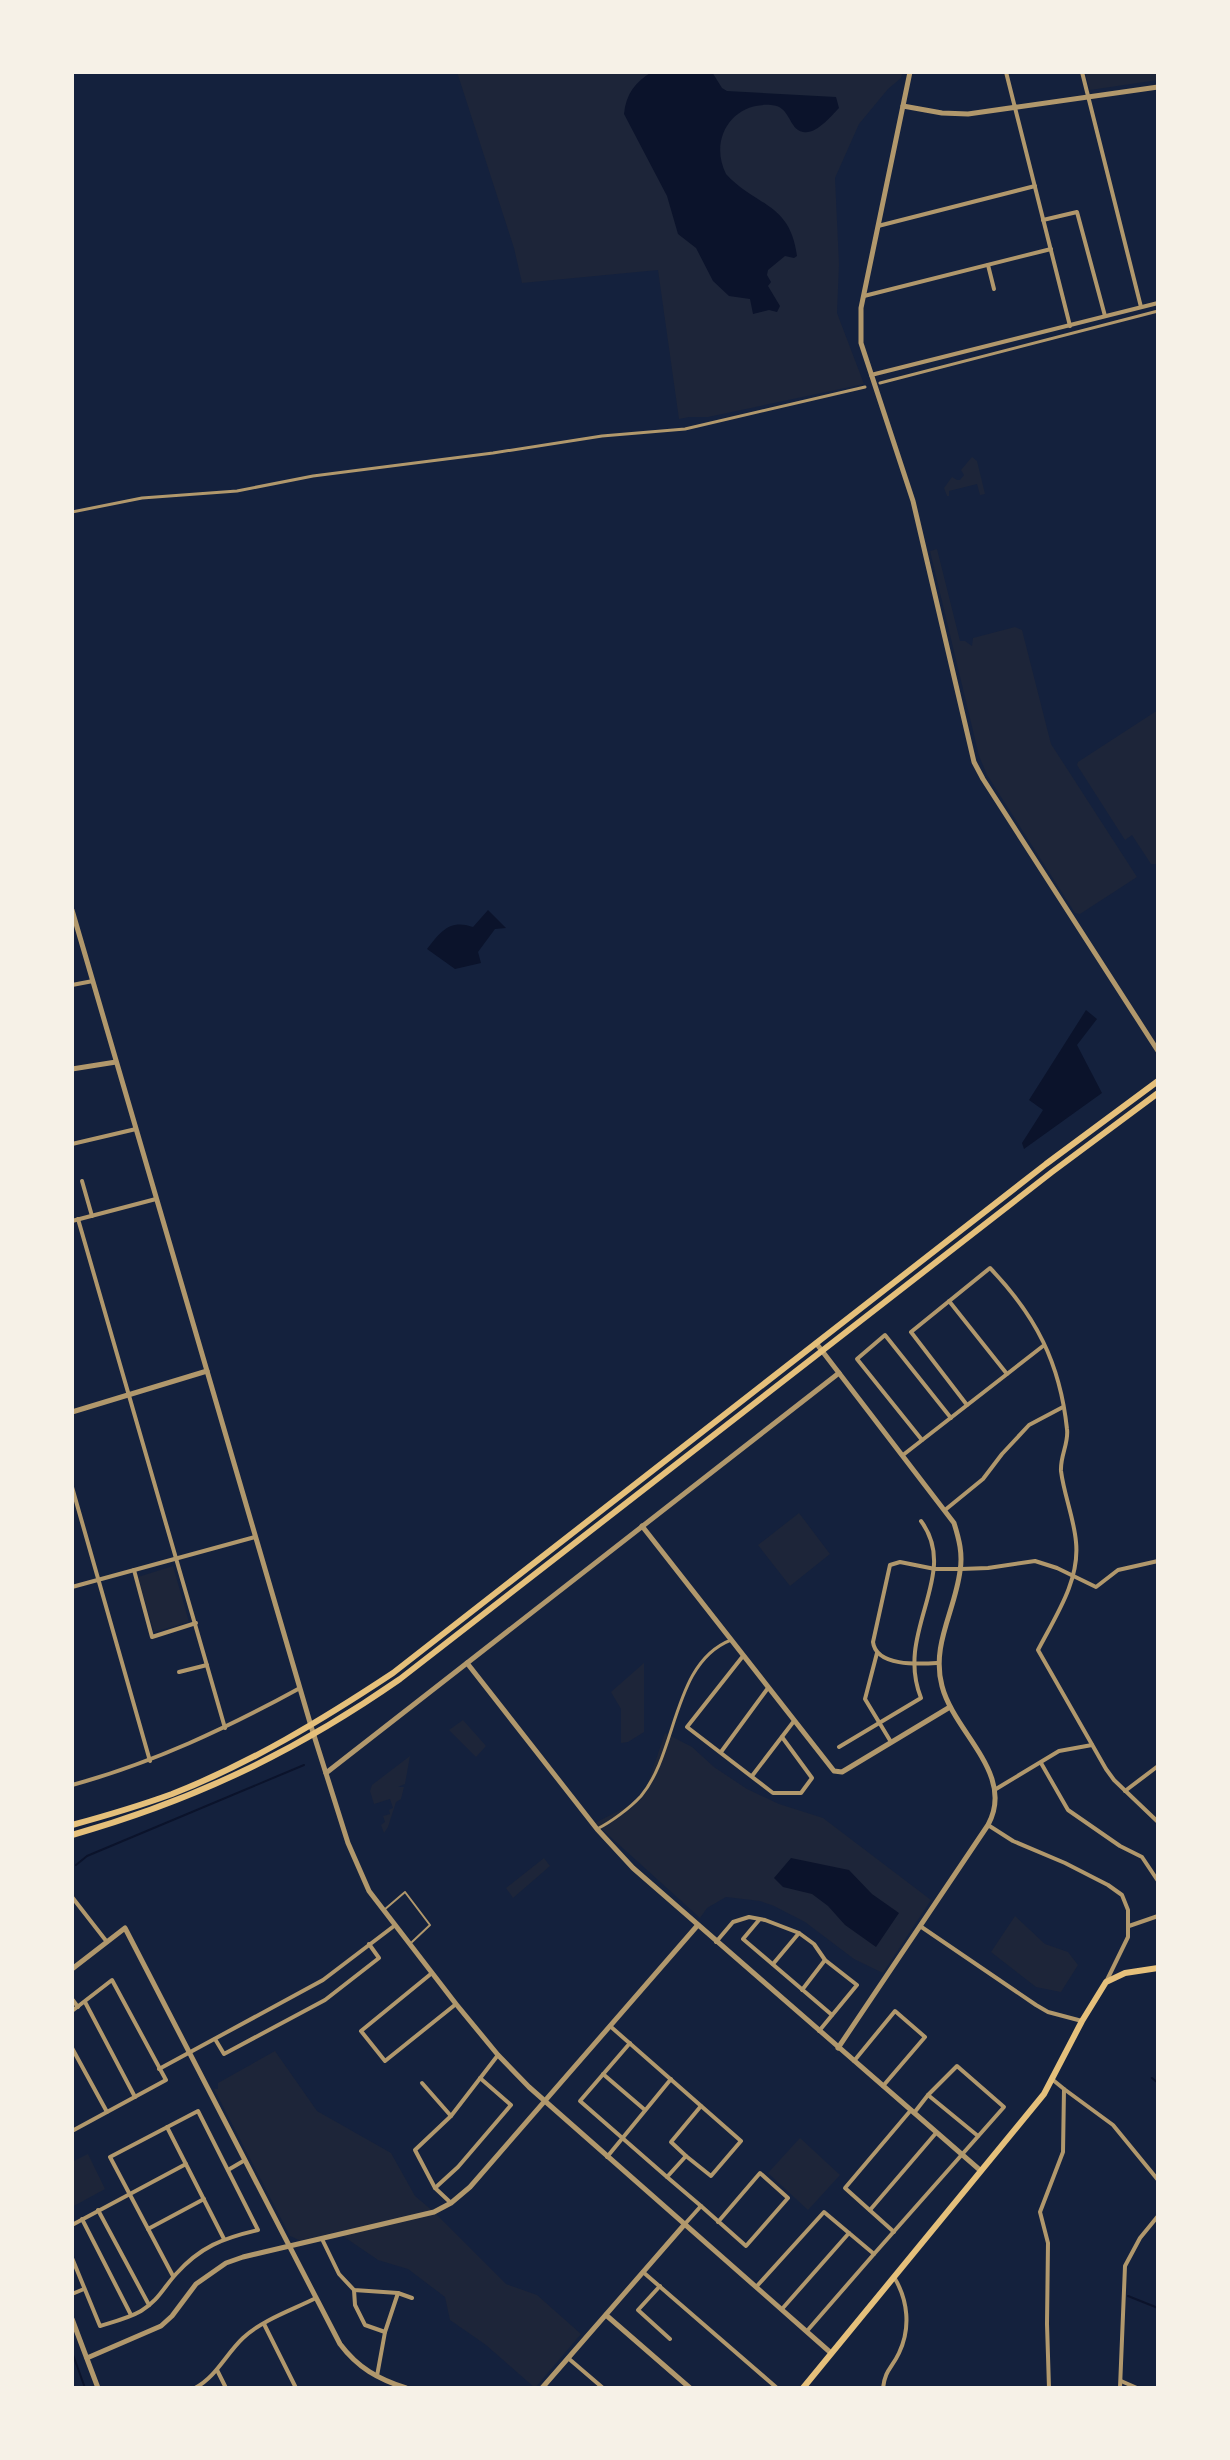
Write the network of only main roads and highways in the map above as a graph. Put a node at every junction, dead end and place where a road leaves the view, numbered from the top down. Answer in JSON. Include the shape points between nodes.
{"nodes":[{"id":1,"x":1158,"y":1081,"type":"edge"},
{"id":2,"x":1158,"y":1093,"type":"edge"},
{"id":3,"x":72,"y":1825,"type":"edge"},
{"id":4,"x":72,"y":1835,"type":"edge"},
{"id":5,"x":1158,"y":1968,"type":"edge"},
{"id":6,"x":803,"y":2388,"type":"edge"}],
"edges":[{"from":1,"to":3,"type":"main road","via":[[393,1673],[311,1726],[230,1768],[171,1794]]},
{"from":2,"to":4,"type":"main road","via":[[400,1679],[257,1766],[146,1813]]},
{"from":5,"to":6,"type":"main road","via":[[1106,1982],[1053,2080]]}]}
